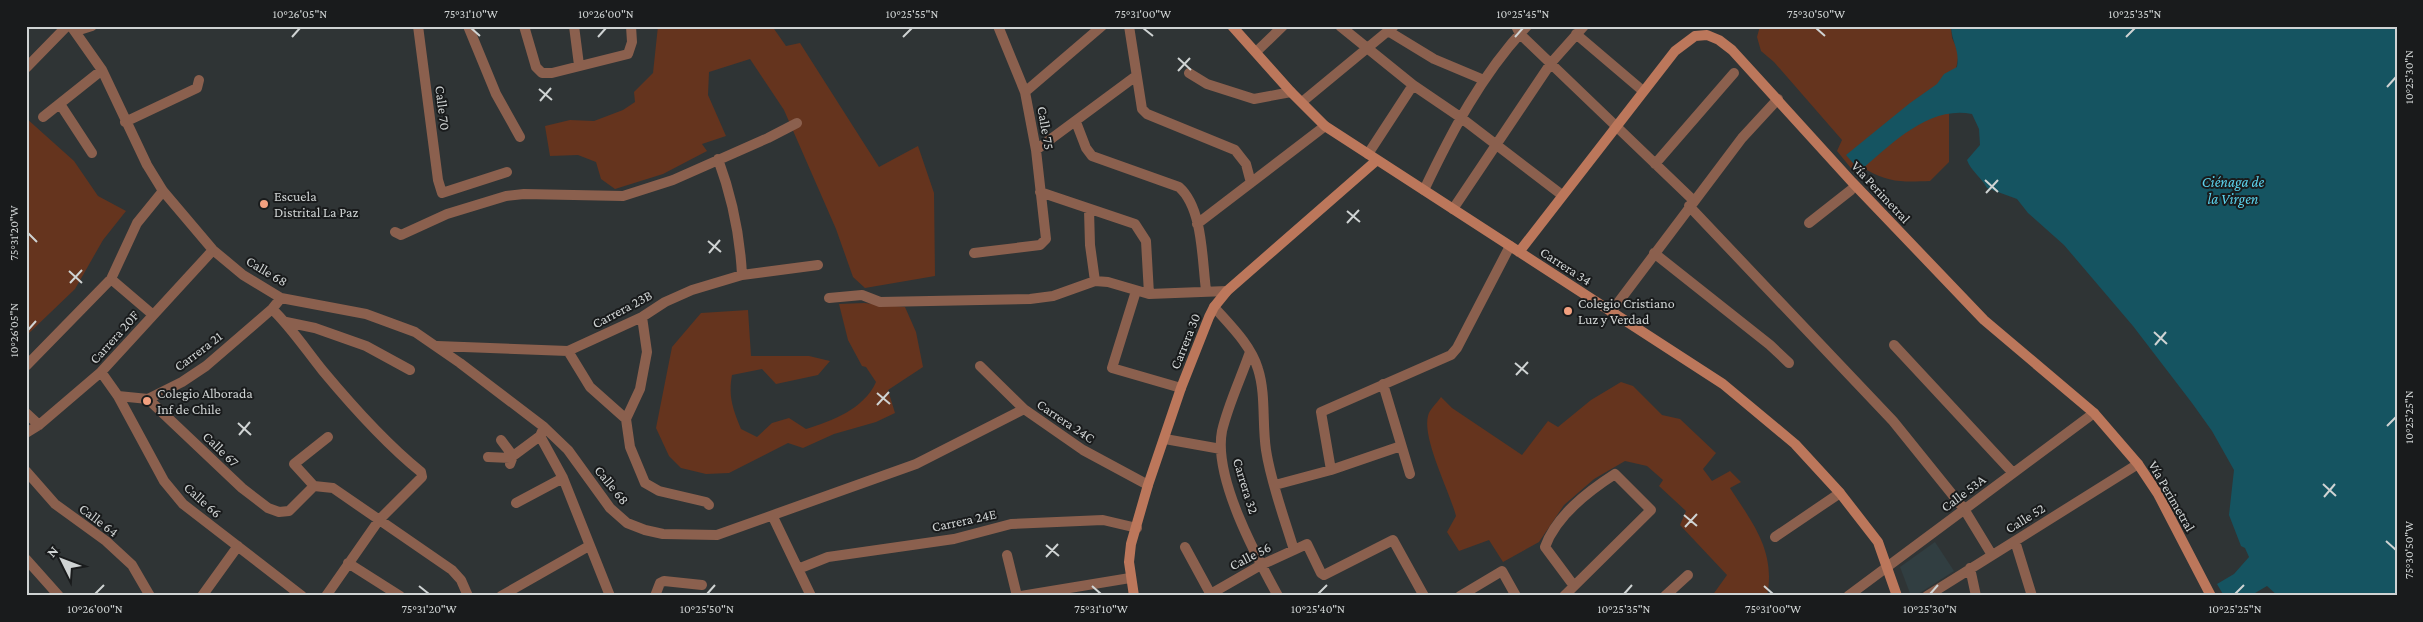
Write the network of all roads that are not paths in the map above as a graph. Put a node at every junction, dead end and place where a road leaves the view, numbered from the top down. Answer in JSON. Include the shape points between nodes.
{"nodes":[{"id":1,"x":92,"y":26,"type":"edge"},
{"id":2,"x":418,"y":26,"type":"edge"},
{"id":3,"x":468,"y":26,"type":"edge"},
{"id":4,"x":524,"y":26,"type":"edge"},
{"id":5,"x":574,"y":26,"type":"edge"},
{"id":6,"x":631,"y":26,"type":"edge"},
{"id":7,"x":998,"y":26,"type":"edge"},
{"id":8,"x":1102,"y":26,"type":"edge"},
{"id":9,"x":1129,"y":26,"type":"edge"},
{"id":10,"x":1232,"y":26,"type":"edge"},
{"id":11,"x":1283,"y":26,"type":"edge"},
{"id":12,"x":1340,"y":26,"type":"edge"},
{"id":13,"x":1584,"y":26,"type":"edge"},
{"id":14,"x":71,"y":28,"type":"edge"},
{"id":15,"x":1391,"y":29,"type":"edge"},
{"id":16,"x":1521,"y":29,"type":"edge"},
{"id":17,"x":1576,"y":34,"type":"junction"},
{"id":18,"x":1366,"y":49,"type":"junction"},
{"id":19,"x":1256,"y":52,"type":"junction"},
{"id":20,"x":1551,"y":63,"type":"junction"},
{"id":21,"x":579,"y":65,"type":"junction"},
{"id":22,"x":26,"y":68,"type":"edge"},
{"id":23,"x":102,"y":70,"type":"junction"},
{"id":24,"x":1189,"y":73,"type":"dead end"},
{"id":25,"x":1734,"y":73,"type":"dead end"},
{"id":26,"x":1136,"y":76,"type":"junction"},
{"id":27,"x":199,"y":80,"type":"dead end"},
{"id":28,"x":1484,"y":80,"type":"junction"},
{"id":29,"x":1413,"y":85,"type":"junction"},
{"id":30,"x":1643,"y":91,"type":"junction"},
{"id":31,"x":1025,"y":92,"type":"junction"},
{"id":32,"x":1291,"y":92,"type":"junction"},
{"id":33,"x":1778,"y":99,"type":"junction"},
{"id":34,"x":1302,"y":102,"type":"junction"},
{"id":35,"x":60,"y":104,"type":"junction"},
{"id":36,"x":43,"y":117,"type":"dead end"},
{"id":37,"x":1460,"y":117,"type":"junction"},
{"id":38,"x":125,"y":122,"type":"junction"},
{"id":39,"x":1076,"y":122,"type":"junction"},
{"id":40,"x":797,"y":123,"type":"dead end"},
{"id":41,"x":1325,"y":126,"type":"junction"},
{"id":42,"x":1616,"y":126,"type":"junction"},
{"id":43,"x":520,"y":137,"type":"dead end"},
{"id":44,"x":1497,"y":145,"type":"junction"},
{"id":45,"x":1036,"y":150,"type":"junction"},
{"id":46,"x":92,"y":153,"type":"dead end"},
{"id":47,"x":1368,"y":154,"type":"junction"},
{"id":48,"x":718,"y":159,"type":"junction"},
{"id":49,"x":1377,"y":160,"type":"junction"},
{"id":50,"x":1655,"y":164,"type":"junction"},
{"id":51,"x":507,"y":172,"type":"dead end"},
{"id":52,"x":1251,"y":183,"type":"junction"},
{"id":53,"x":1851,"y":186,"type":"junction"},
{"id":54,"x":1424,"y":190,"type":"junction"},
{"id":55,"x":163,"y":191,"type":"junction"},
{"id":56,"x":1040,"y":192,"type":"junction"},
{"id":57,"x":1562,"y":195,"type":"junction"},
{"id":58,"x":1691,"y":203,"type":"junction"},
{"id":59,"x":1454,"y":209,"type":"junction"},
{"id":60,"x":1089,"y":210,"type":"junction"},
{"id":61,"x":1809,"y":223,"type":"dead end"},
{"id":62,"x":1197,"y":224,"type":"junction"},
{"id":63,"x":395,"y":232,"type":"dead end"},
{"id":64,"x":1510,"y":246,"type":"junction"},
{"id":65,"x":213,"y":250,"type":"junction"},
{"id":66,"x":1519,"y":252,"type":"junction"},
{"id":67,"x":974,"y":253,"type":"dead end"},
{"id":68,"x":1654,"y":253,"type":"junction"},
{"id":69,"x":818,"y":265,"type":"dead end"},
{"id":70,"x":742,"y":275,"type":"junction"},
{"id":71,"x":112,"y":279,"type":"junction"},
{"id":72,"x":1095,"y":280,"type":"junction"},
{"id":73,"x":1206,"y":290,"type":"junction"},
{"id":74,"x":1136,"y":291,"type":"junction"},
{"id":75,"x":1227,"y":291,"type":"junction"},
{"id":76,"x":1149,"y":294,"type":"junction"},
{"id":77,"x":281,"y":298,"type":"junction"},
{"id":78,"x":829,"y":298,"type":"dead end"},
{"id":79,"x":1214,"y":307,"type":"junction"},
{"id":80,"x":272,"y":309,"type":"junction"},
{"id":81,"x":1611,"y":312,"type":"junction"},
{"id":82,"x":152,"y":314,"type":"junction"},
{"id":83,"x":642,"y":317,"type":"junction"},
{"id":84,"x":286,"y":322,"type":"junction"},
{"id":85,"x":1894,"y":345,"type":"dead end"},
{"id":86,"x":436,"y":346,"type":"junction"},
{"id":87,"x":568,"y":351,"type":"junction"},
{"id":88,"x":1250,"y":352,"type":"junction"},
{"id":89,"x":1789,"y":363,"type":"dead end"},
{"id":90,"x":26,"y":366,"type":"edge"},
{"id":91,"x":980,"y":366,"type":"dead end"},
{"id":92,"x":410,"y":370,"type":"dead end"},
{"id":93,"x":101,"y":372,"type":"junction"},
{"id":94,"x":1383,"y":384,"type":"junction"},
{"id":95,"x":1181,"y":388,"type":"junction"},
{"id":96,"x":118,"y":396,"type":"junction"},
{"id":97,"x":148,"y":399,"type":"junction"},
{"id":98,"x":1024,"y":409,"type":"junction"},
{"id":99,"x":26,"y":413,"type":"edge"},
{"id":100,"x":2094,"y":413,"type":"junction"},
{"id":101,"x":626,"y":419,"type":"junction"},
{"id":102,"x":39,"y":425,"type":"junction"},
{"id":103,"x":542,"y":431,"type":"junction"},
{"id":104,"x":26,"y":433,"type":"edge"},
{"id":105,"x":328,"y":437,"type":"dead end"},
{"id":106,"x":1165,"y":439,"type":"junction"},
{"id":107,"x":501,"y":440,"type":"dead end"},
{"id":108,"x":1401,"y":446,"type":"junction"},
{"id":109,"x":1221,"y":449,"type":"junction"},
{"id":110,"x":488,"y":457,"type":"dead end"},
{"id":111,"x":512,"y":460,"type":"junction"},
{"id":112,"x":2138,"y":464,"type":"junction"},
{"id":113,"x":1331,"y":470,"type":"junction"},
{"id":114,"x":2013,"y":473,"type":"junction"},
{"id":115,"x":1410,"y":474,"type":"dead end"},
{"id":116,"x":28,"y":478,"type":"edge"},
{"id":117,"x":563,"y":478,"type":"junction"},
{"id":118,"x":1148,"y":485,"type":"junction"},
{"id":119,"x":1275,"y":485,"type":"junction"},
{"id":120,"x":314,"y":486,"type":"junction"},
{"id":121,"x":1840,"y":493,"type":"junction"},
{"id":122,"x":516,"y":503,"type":"dead end"},
{"id":123,"x":709,"y":505,"type":"dead end"},
{"id":124,"x":1964,"y":510,"type":"junction"},
{"id":125,"x":773,"y":516,"type":"junction"},
{"id":126,"x":378,"y":520,"type":"junction"},
{"id":127,"x":1137,"y":528,"type":"junction"},
{"id":128,"x":1775,"y":537,"type":"dead end"},
{"id":129,"x":2015,"y":541,"type":"junction"},
{"id":130,"x":238,"y":546,"type":"junction"},
{"id":131,"x":589,"y":546,"type":"junction"},
{"id":132,"x":1185,"y":547,"type":"dead end"},
{"id":133,"x":1294,"y":550,"type":"junction"},
{"id":134,"x":1007,"y":554,"type":"dead end"},
{"id":135,"x":1992,"y":554,"type":"junction"},
{"id":136,"x":26,"y":559,"type":"edge"},
{"id":137,"x":348,"y":563,"type":"junction"},
{"id":138,"x":1261,"y":565,"type":"junction"},
{"id":139,"x":1887,"y":567,"type":"junction"},
{"id":140,"x":1970,"y":568,"type":"junction"},
{"id":141,"x":798,"y":569,"type":"junction"},
{"id":142,"x":1688,"y":575,"type":"dead end"},
{"id":143,"x":1130,"y":578,"type":"junction"},
{"id":144,"x":702,"y":585,"type":"dead end"},
{"id":145,"x":1574,"y":586,"type":"junction"},
{"id":146,"x":466,"y":591,"type":"edge"},
{"id":147,"x":1208,"y":594,"type":"edge"},
{"id":148,"x":59,"y":596,"type":"edge"},
{"id":149,"x":150,"y":596,"type":"edge"},
{"id":150,"x":202,"y":596,"type":"edge"},
{"id":151,"x":302,"y":596,"type":"edge"},
{"id":152,"x":326,"y":596,"type":"edge"},
{"id":153,"x":400,"y":596,"type":"edge"},
{"id":154,"x":456,"y":596,"type":"edge"},
{"id":155,"x":501,"y":596,"type":"edge"},
{"id":156,"x":610,"y":596,"type":"edge"},
{"id":157,"x":655,"y":596,"type":"edge"},
{"id":158,"x":811,"y":596,"type":"edge"},
{"id":159,"x":1019,"y":596,"type":"edge"},
{"id":160,"x":1134,"y":596,"type":"edge"},
{"id":161,"x":1278,"y":596,"type":"edge"},
{"id":162,"x":1424,"y":596,"type":"edge"},
{"id":163,"x":1460,"y":596,"type":"edge"},
{"id":164,"x":1516,"y":596,"type":"edge"},
{"id":165,"x":1564,"y":596,"type":"edge"},
{"id":166,"x":1665,"y":596,"type":"edge"},
{"id":167,"x":1848,"y":596,"type":"edge"},
{"id":168,"x":1897,"y":596,"type":"edge"},
{"id":169,"x":1927,"y":596,"type":"edge"},
{"id":170,"x":1976,"y":596,"type":"edge"},
{"id":171,"x":2032,"y":596,"type":"edge"},
{"id":172,"x":2211,"y":596,"type":"edge"}],
"edges":[{"from":1,"to":14,"type":"street"},
{"from":2,"to":51,"type":"street","name":"Calle 70","via":[[442,193]]},
{"from":3,"to":43,"type":"street","via":[[496,94]]},
{"from":4,"to":21,"type":"street","via":[[536,68],[542,73]]},
{"from":5,"to":21,"type":"street"},
{"from":6,"to":21,"type":"street","via":[[632,42],[628,54]]},
{"from":7,"to":31,"type":"street","name":"Calle 75"},
{"from":8,"to":31,"type":"street"},
{"from":9,"to":26,"type":"street"},
{"from":10,"to":19,"type":"street","name":"Carrera 34"},
{"from":11,"to":19,"type":"street"},
{"from":12,"to":18,"type":"street"},
{"from":13,"to":17,"type":"street"},
{"from":14,"to":22,"type":"street"},
{"from":14,"to":23,"type":"street","name":"Calle 68"},
{"from":15,"to":18,"type":"street"},
{"from":15,"to":28,"type":"street","via":[[1434,59]]},
{"from":16,"to":20,"type":"street"},
{"from":16,"to":28,"type":"street"},
{"from":17,"to":20,"type":"street"},
{"from":17,"to":30,"type":"street"},
{"from":18,"to":29,"type":"street"},
{"from":18,"to":34,"type":"street"},
{"from":19,"to":32,"type":"street","name":"Carrera 34"},
{"from":20,"to":42,"type":"street"},
{"from":20,"to":44,"type":"street"},
{"from":23,"to":35,"type":"street"},
{"from":23,"to":38,"type":"street","name":"Calle 68"},
{"from":24,"to":32,"type":"street","via":[[1207,84],[1254,99]]},
{"from":25,"to":50,"type":"street"},
{"from":26,"to":39,"type":"street"},
{"from":26,"to":52,"type":"street","via":[[1139,102],[1147,114],[1235,150],[1246,164]]},
{"from":27,"to":38,"type":"street","via":[[197,88]]},
{"from":28,"to":37,"type":"street"},
{"from":29,"to":37,"type":"street"},
{"from":29,"to":47,"type":"street"},
{"from":30,"to":33,"type":"street","name":"Vía Perimetral","via":[[1685,42],[1695,36],[1707,35],[1732,50]]},
{"from":30,"to":42,"type":"street","name":"Vía Perimetral"},
{"from":31,"to":45,"type":"street","name":"Calle 75"},
{"from":32,"to":34,"type":"street","name":"Carrera 34"},
{"from":33,"to":53,"type":"street","name":"Vía Perimetral"},
{"from":33,"to":58,"type":"street","via":[[1742,138]]},
{"from":34,"to":41,"type":"street","name":"Carrera 34"},
{"from":35,"to":36,"type":"street"},
{"from":35,"to":46,"type":"street"},
{"from":37,"to":44,"type":"street"},
{"from":37,"to":54,"type":"street"},
{"from":38,"to":55,"type":"street","name":"Calle 68"},
{"from":39,"to":45,"type":"street"},
{"from":39,"to":62,"type":"street","via":[[1092,156],[1179,187],[1191,202]]},
{"from":40,"to":48,"type":"street"},
{"from":41,"to":47,"type":"street","name":"Carrera 34"},
{"from":41,"to":52,"type":"street"},
{"from":42,"to":50,"type":"street"},
{"from":42,"to":57,"type":"street","name":"Vía Perimetral"},
{"from":44,"to":57,"type":"street"},
{"from":44,"to":59,"type":"street"},
{"from":45,"to":56,"type":"street","name":"Calle 75"},
{"from":47,"to":49,"type":"street","name":"Carrera 34"},
{"from":48,"to":63,"type":"street","via":[[673,180],[622,196],[506,196],[446,214],[401,235]]},
{"from":48,"to":70,"type":"street","via":[[731,198],[740,242]]},
{"from":49,"to":54,"type":"street","name":"Carrera 34"},
{"from":49,"to":75,"type":"street","name":"Carrera 30"},
{"from":50,"to":58,"type":"street"},
{"from":52,"to":62,"type":"street"},
{"from":53,"to":61,"type":"street"},
{"from":53,"to":100,"type":"street","name":"Vía Perimetral","via":[[1984,320]]},
{"from":54,"to":59,"type":"street","name":"Carrera 34"},
{"from":55,"to":65,"type":"street","name":"Calle 68"},
{"from":55,"to":71,"type":"street","via":[[137,223]]},
{"from":56,"to":60,"type":"street"},
{"from":56,"to":67,"type":"street","name":"Calle 75","via":[[1046,239],[1040,245]]},
{"from":57,"to":66,"type":"street","name":"Vía Perimetral"},
{"from":58,"to":68,"type":"street"},
{"from":58,"to":124,"type":"street","via":[[1893,421]]},
{"from":59,"to":64,"type":"street","name":"Carrera 34"},
{"from":60,"to":72,"type":"street"},
{"from":60,"to":76,"type":"street","via":[[1135,224],[1142,232],[1146,241]]},
{"from":62,"to":73,"type":"street"},
{"from":64,"to":66,"type":"street","name":"Carrera 34"},
{"from":64,"to":94,"type":"street","via":[[1457,348],[1444,359]]},
{"from":65,"to":77,"type":"street","name":"Calle 68","via":[[243,275]]},
{"from":65,"to":82,"type":"street","name":"Carrera 20F"},
{"from":66,"to":81,"type":"street","name":"Carrera 34"},
{"from":68,"to":81,"type":"street"},
{"from":68,"to":89,"type":"street"},
{"from":69,"to":70,"type":"street","name":"Carrera 23B"},
{"from":70,"to":83,"type":"street","name":"Carrera 23B","via":[[692,290]]},
{"from":71,"to":82,"type":"street"},
{"from":71,"to":90,"type":"street"},
{"from":72,"to":74,"type":"street"},
{"from":72,"to":78,"type":"street","via":[[1053,296],[1030,299],[880,302],[862,295]]},
{"from":73,"to":75,"type":"street"},
{"from":73,"to":76,"type":"street"},
{"from":74,"to":76,"type":"street"},
{"from":74,"to":95,"type":"street","via":[[1112,368]]},
{"from":75,"to":79,"type":"street","name":"Carrera 30"},
{"from":77,"to":80,"type":"street","name":"Carrera 21"},
{"from":77,"to":86,"type":"street","name":"Calle 68","via":[[366,314],[415,332]]},
{"from":79,"to":88,"type":"street"},
{"from":79,"to":95,"type":"street","name":"Carrera 30"},
{"from":80,"to":84,"type":"street"},
{"from":80,"to":97,"type":"street","name":"Carrera 21","via":[[206,366]]},
{"from":81,"to":121,"type":"street","name":"Carrera 34","via":[[1723,384],[1795,444]]},
{"from":82,"to":93,"type":"street","name":"Carrera 20F"},
{"from":83,"to":87,"type":"street","name":"Carrera 23B"},
{"from":83,"to":101,"type":"street","via":[[647,352],[640,389]]},
{"from":84,"to":92,"type":"street","via":[[315,328],[366,346]]},
{"from":84,"to":126,"type":"street","via":[[367,422],[421,472],[422,477]]},
{"from":85,"to":114,"type":"street"},
{"from":86,"to":87,"type":"street","name":"Carrera 23B"},
{"from":86,"to":103,"type":"street","name":"Calle 68"},
{"from":87,"to":101,"type":"street","via":[[590,387]]},
{"from":88,"to":109,"type":"street","name":"Carrera 32","via":[[1222,431]]},
{"from":88,"to":119,"type":"street","via":[[1262,386],[1266,452]]},
{"from":91,"to":98,"type":"street","name":"Carrera 24C"},
{"from":93,"to":96,"type":"street","name":"Calle 66"},
{"from":93,"to":102,"type":"street","name":"Carrera 20F"},
{"from":94,"to":108,"type":"street"},
{"from":94,"to":113,"type":"street","via":[[1322,412]]},
{"from":95,"to":106,"type":"street","name":"Carrera 30"},
{"from":96,"to":97,"type":"street"},
{"from":96,"to":130,"type":"street","name":"Calle 66","via":[[164,481],[183,504]]},
{"from":97,"to":120,"type":"street","name":"Calle 67","via":[[242,488],[268,508],[289,511]]},
{"from":98,"to":118,"type":"street","name":"Carrera 24C","via":[[1083,450]]},
{"from":98,"to":125,"type":"street","name":"Calle 68","via":[[916,464]]},
{"from":99,"to":102,"type":"street"},
{"from":100,"to":112,"type":"street","name":"Vía Perimetral"},
{"from":100,"to":114,"type":"street","name":"Calle 53A"},
{"from":101,"to":123,"type":"street","via":[[630,448],[645,483],[659,491]]},
{"from":102,"to":104,"type":"street","name":"Carrera 20F"},
{"from":103,"to":111,"type":"street"},
{"from":103,"to":117,"type":"street","name":"Calle 68"},
{"from":103,"to":125,"type":"street","name":"Calle 68","via":[[568,450],[610,508],[627,523],[645,530],[663,534],[717,535]]},
{"from":105,"to":120,"type":"street","via":[[294,464]]},
{"from":106,"to":109,"type":"street"},
{"from":106,"to":118,"type":"street","name":"Carrera 30"},
{"from":107,"to":111,"type":"street"},
{"from":108,"to":113,"type":"street"},
{"from":108,"to":115,"type":"street"},
{"from":109,"to":138,"type":"street","name":"Carrera 32","via":[[1236,509]]},
{"from":110,"to":111,"type":"street"},
{"from":112,"to":129,"type":"street","name":"Calle 52"},
{"from":112,"to":172,"type":"street","name":"Vía Perimetral","via":[[2158,494]]},
{"from":113,"to":119,"type":"street"},
{"from":114,"to":124,"type":"street","name":"Calle 53A"},
{"from":116,"to":149,"type":"street","name":"Calle 64","via":[[55,504],[132,565]]},
{"from":117,"to":122,"type":"street"},
{"from":117,"to":131,"type":"street","name":"Calle 68"},
{"from":118,"to":127,"type":"street","name":"Carrera 30"},
{"from":119,"to":133,"type":"street"},
{"from":120,"to":126,"type":"street","via":[[333,488]]},
{"from":121,"to":128,"type":"street"},
{"from":121,"to":139,"type":"street","name":"Carrera 34","via":[[1878,542]]},
{"from":124,"to":135,"type":"street"},
{"from":124,"to":139,"type":"street","name":"Calle 53A"},
{"from":125,"to":141,"type":"street"},
{"from":126,"to":137,"type":"street"},
{"from":126,"to":146,"type":"street","via":[[452,570]]},
{"from":127,"to":141,"type":"street","name":"Carrera 24E","via":[[1103,520],[1011,524],[954,539],[828,557]]},
{"from":127,"to":143,"type":"street","name":"Carrera 30","via":[[1131,544]]},
{"from":129,"to":135,"type":"street","name":"Calle 52"},
{"from":129,"to":171,"type":"street"},
{"from":130,"to":150,"type":"street"},
{"from":130,"to":151,"type":"street","name":"Calle 66"},
{"from":131,"to":155,"type":"street"},
{"from":131,"to":156,"type":"street","name":"Calle 68"},
{"from":132,"to":147,"type":"street"},
{"from":133,"to":138,"type":"street","name":"Calle 56"},
{"from":133,"to":162,"type":"street","name":"Calle 56","via":[[1307,544],[1320,574],[1324,575],[1393,540]]},
{"from":134,"to":159,"type":"street"},
{"from":135,"to":140,"type":"street","name":"Calle 52"},
{"from":136,"to":148,"type":"street"},
{"from":137,"to":152,"type":"street"},
{"from":137,"to":153,"type":"street"},
{"from":138,"to":147,"type":"street","name":"Calle 56"},
{"from":138,"to":161,"type":"street","name":"Carrera 32"},
{"from":139,"to":167,"type":"street","name":"Calle 53A"},
{"from":139,"to":168,"type":"street","name":"Carrera 34"},
{"from":140,"to":169,"type":"street","name":"Calle 52"},
{"from":140,"to":170,"type":"street"},
{"from":141,"to":158,"type":"street"},
{"from":142,"to":166,"type":"street"},
{"from":143,"to":159,"type":"street"},
{"from":143,"to":160,"type":"street","name":"Carrera 30"},
{"from":144,"to":157,"type":"street","via":[[664,581]]},
{"from":145,"to":145,"type":"street","via":[[1651,510],[1615,474],[1551,530],[1545,547]]},
{"from":145,"to":165,"type":"street"},
{"from":146,"to":154,"type":"street"},
{"from":163,"to":164,"type":"street","via":[[1502,571]]}]}
